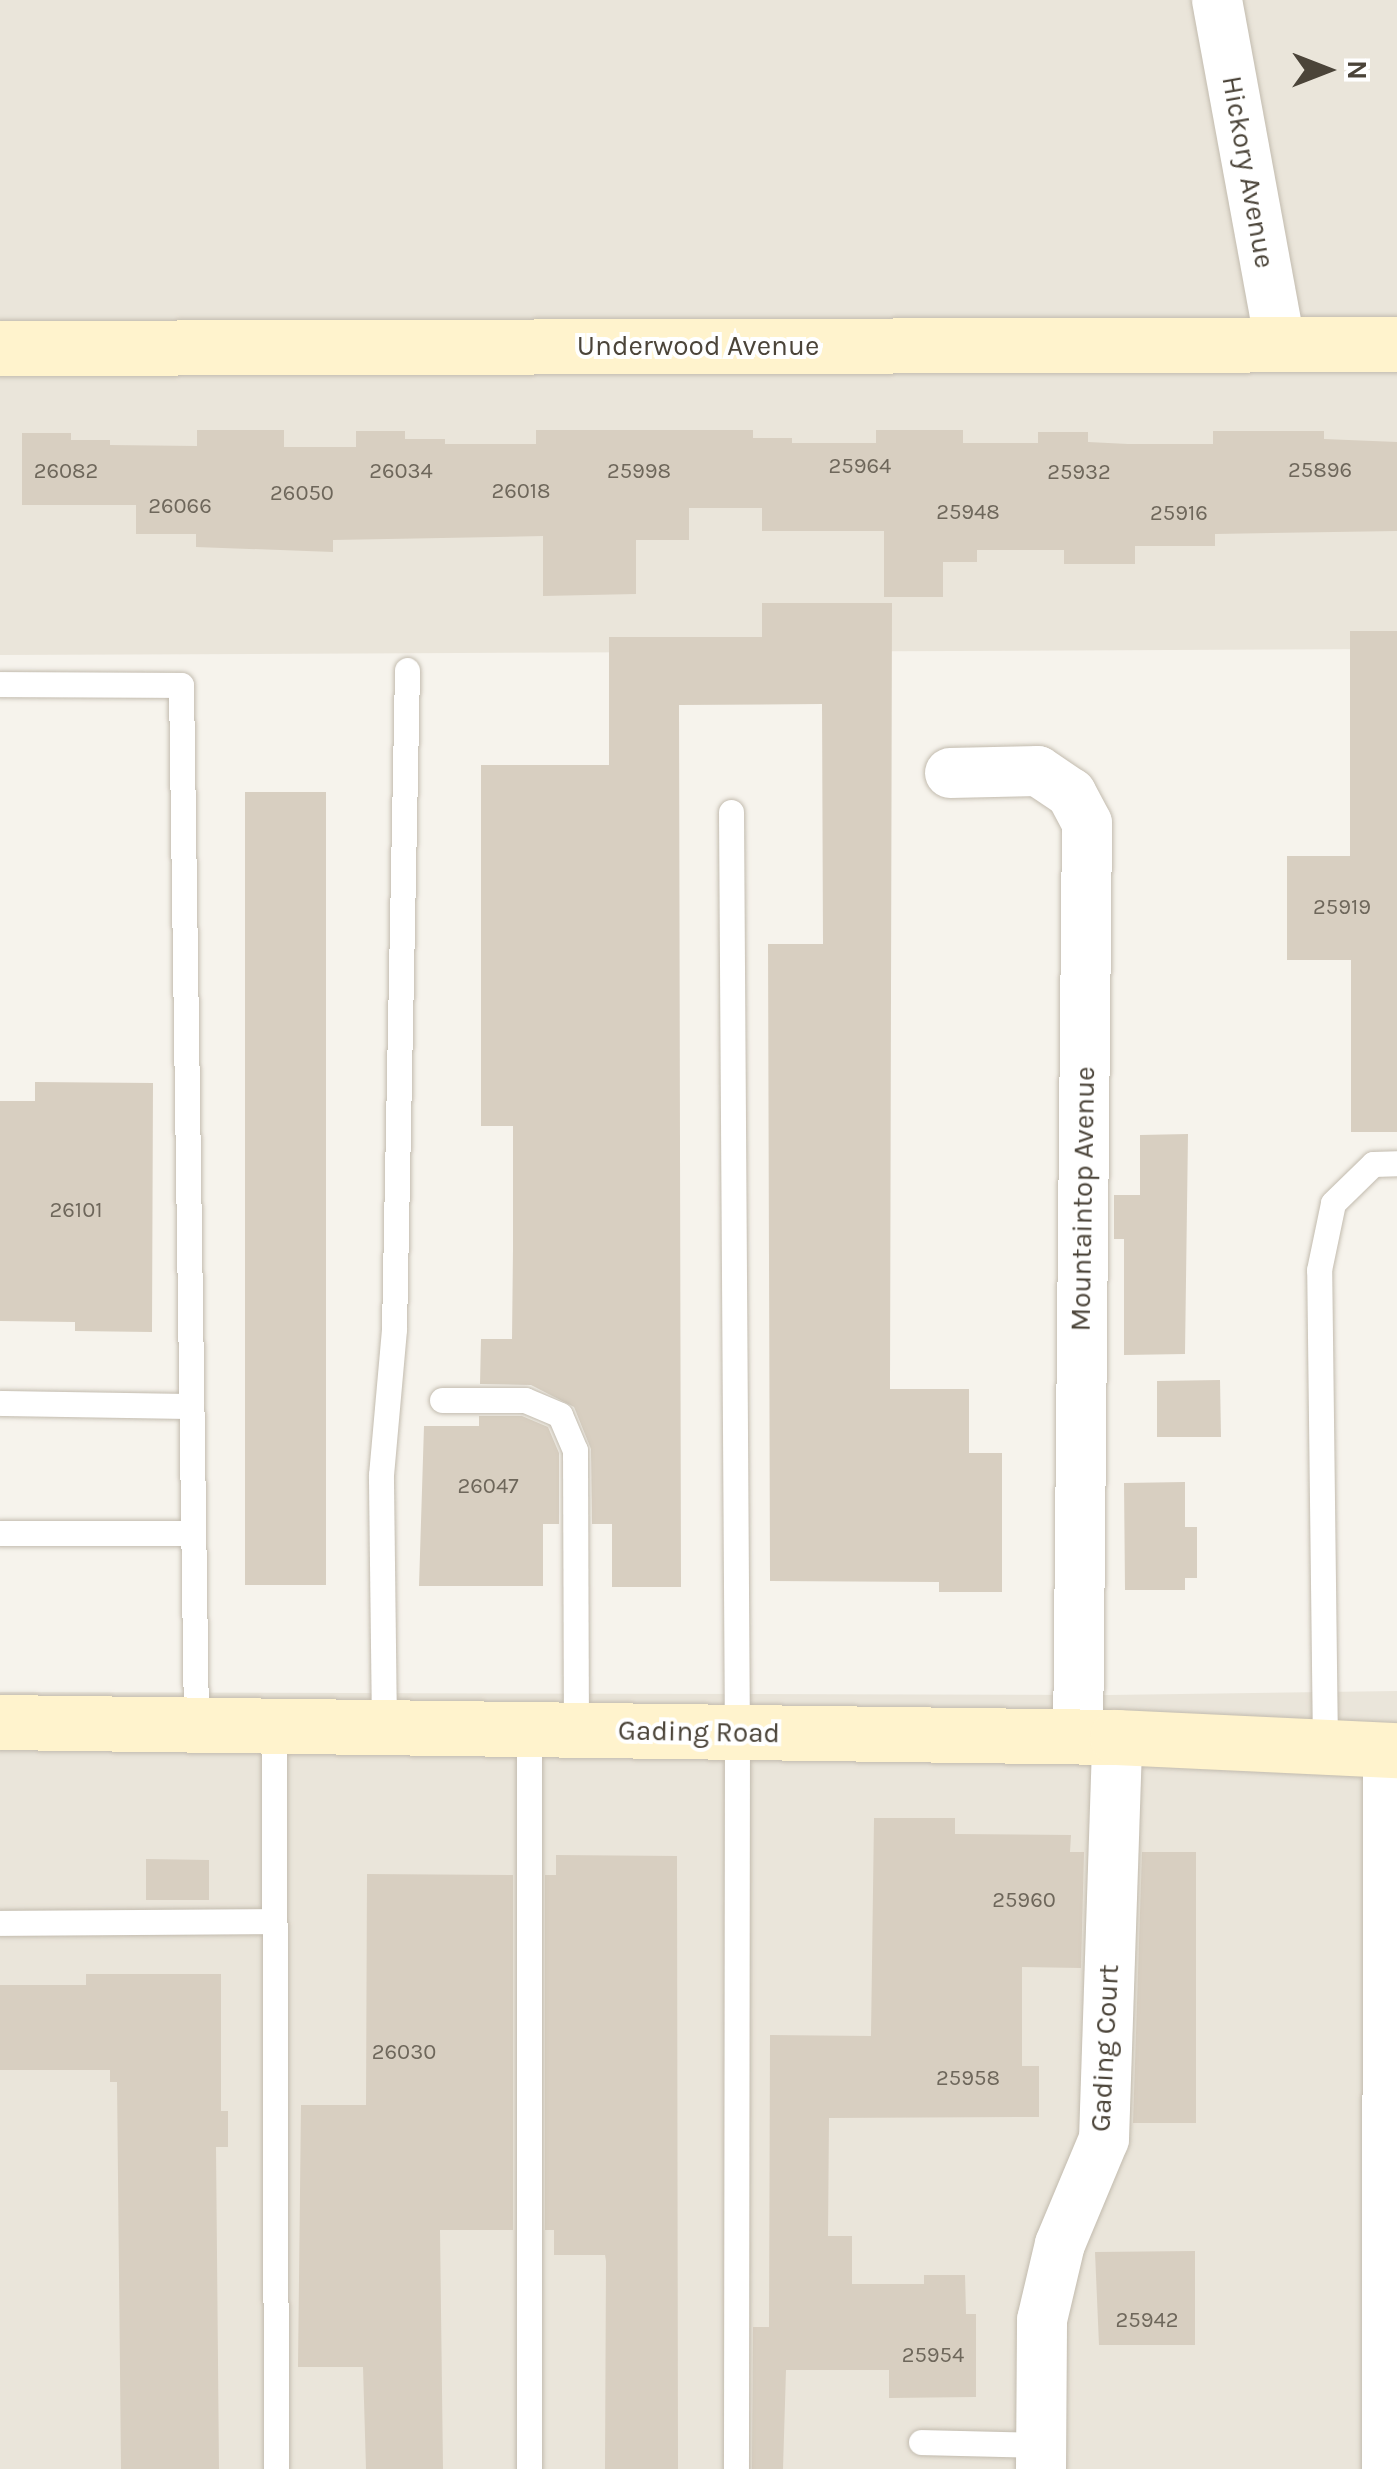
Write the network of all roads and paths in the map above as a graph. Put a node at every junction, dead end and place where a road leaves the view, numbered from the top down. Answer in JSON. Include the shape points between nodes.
{"nodes":[{"id":1,"x":1216,"y":0,"type":"edge"},
{"id":2,"x":1280,"y":344,"type":"junction"},
{"id":3,"x":1397,"y":344,"type":"edge"},
{"id":4,"x":0,"y":348,"type":"edge"},
{"id":5,"x":407,"y":670,"type":"dead end"},
{"id":6,"x":0,"y":684,"type":"edge"},
{"id":7,"x":950,"y":773,"type":"dead end"},
{"id":8,"x":731,"y":812,"type":"dead end"},
{"id":9,"x":1397,"y":1163,"type":"edge"},
{"id":10,"x":442,"y":1400,"type":"dead end"},
{"id":11,"x":0,"y":1403,"type":"edge"},
{"id":12,"x":191,"y":1406,"type":"junction"},
{"id":13,"x":0,"y":1533,"type":"edge"},
{"id":14,"x":192,"y":1533,"type":"junction"},
{"id":15,"x":0,"y":1722,"type":"edge"},
{"id":16,"x":196,"y":1724,"type":"junction"},
{"id":17,"x":274,"y":1726,"type":"junction"},
{"id":18,"x":384,"y":1728,"type":"junction"},
{"id":19,"x":553,"y":1730,"type":"junction"},
{"id":20,"x":737,"y":1732,"type":"junction"},
{"id":21,"x":1097,"y":1737,"type":"junction"},
{"id":22,"x":1325,"y":1746,"type":"junction"},
{"id":23,"x":1392,"y":1750,"type":"edge"},
{"id":24,"x":274,"y":1920,"type":"junction"},
{"id":25,"x":0,"y":1922,"type":"edge"},
{"id":26,"x":921,"y":2442,"type":"dead end"},
{"id":27,"x":1041,"y":2457,"type":"edge"},
{"id":28,"x":276,"y":2469,"type":"edge"},
{"id":29,"x":529,"y":2469,"type":"edge"},
{"id":30,"x":736,"y":2469,"type":"edge"},
{"id":31,"x":1387,"y":2469,"type":"edge"}],
"edges":[{"from":1,"to":2,"type":"street","name":"Hickory Avenue"},
{"from":2,"to":3,"type":"street","name":"Underwood Avenue"},
{"from":2,"to":4,"type":"street","name":"Underwood Avenue"},
{"from":5,"to":18,"type":"lane","via":[[394,1329],[381,1474]]},
{"from":6,"to":12,"type":"lane","via":[[181,685]]},
{"from":7,"to":21,"type":"street","name":"Mountaintop Avenue","via":[[1038,771],[1072,794],[1087,823]]},
{"from":8,"to":20,"type":"lane"},
{"from":9,"to":22,"type":"lane","via":[[1372,1164],[1334,1204],[1319,1270]]},
{"from":10,"to":19,"type":"lane","via":[[525,1400],[560,1416],[575,1450]]},
{"from":11,"to":12,"type":"lane"},
{"from":12,"to":14,"type":"lane"},
{"from":13,"to":14,"type":"lane"},
{"from":14,"to":16,"type":"lane"},
{"from":15,"to":16,"type":"street","name":"Gading Road"},
{"from":16,"to":17,"type":"street","name":"Gading Road"},
{"from":17,"to":18,"type":"street","name":"Gading Road"},
{"from":17,"to":24,"type":"lane"},
{"from":18,"to":19,"type":"street","name":"Gading Road"},
{"from":19,"to":20,"type":"street","name":"Gading Road"},
{"from":19,"to":29,"type":"lane"},
{"from":20,"to":21,"type":"street","name":"Gading Road"},
{"from":20,"to":30,"type":"lane"},
{"from":21,"to":22,"type":"street","name":"Gading Road"},
{"from":21,"to":27,"type":"street","name":"Gading Court","via":[[1104,2139],[1060,2244],[1042,2320]]},
{"from":22,"to":23,"type":"street","name":"Gading Road"},
{"from":23,"to":31,"type":"street"},
{"from":24,"to":25,"type":"lane"},
{"from":24,"to":28,"type":"lane"},
{"from":26,"to":27,"type":"lane"}]}
